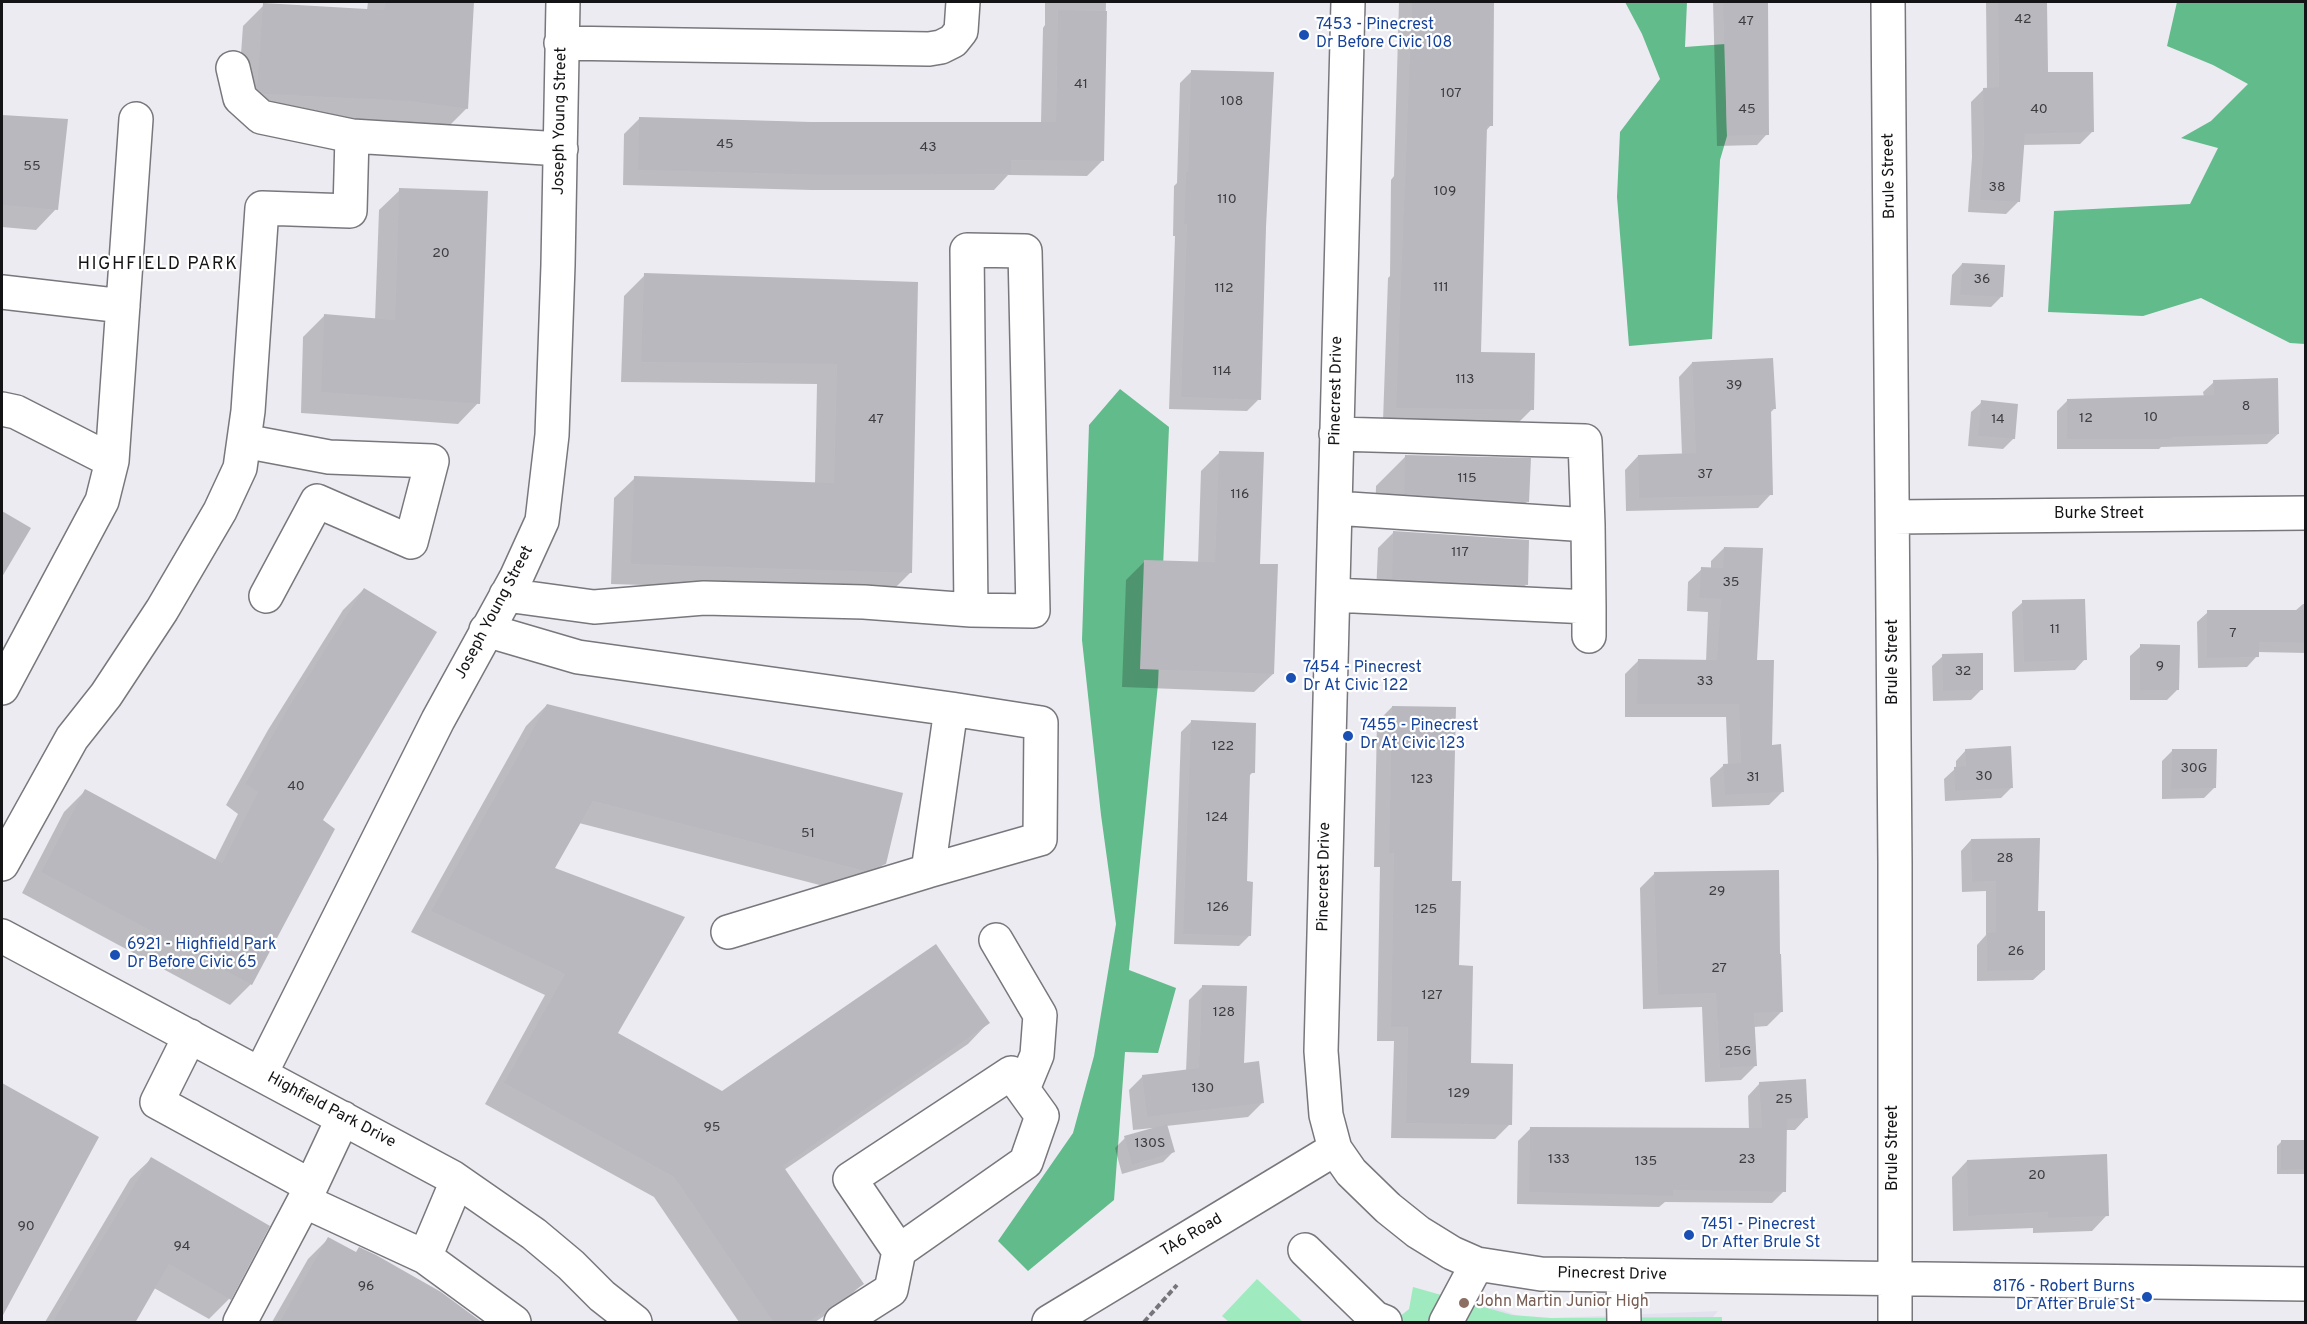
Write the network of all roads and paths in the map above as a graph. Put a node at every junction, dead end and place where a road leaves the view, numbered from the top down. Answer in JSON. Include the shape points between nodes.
{"nodes":[{"id":1,"x":562,"y":2,"type":"edge"},
{"id":2,"x":963,"y":2,"type":"edge"},
{"id":3,"x":1348,"y":2,"type":"edge"},
{"id":4,"x":1888,"y":2,"type":"edge"},
{"id":5,"x":561,"y":43,"type":"junction"},
{"id":6,"x":233,"y":68,"type":"dead end"},
{"id":7,"x":136,"y":119,"type":"dead end"},
{"id":8,"x":352,"y":136,"type":"junction"},
{"id":9,"x":561,"y":149,"type":"junction"},
{"id":10,"x":2,"y":292,"type":"edge"},
{"id":11,"x":123,"y":306,"type":"junction"},
{"id":12,"x":2,"y":410,"type":"edge"},
{"id":13,"x":1336,"y":434,"type":"junction"},
{"id":14,"x":244,"y":441,"type":"junction"},
{"id":15,"x":329,"y":458,"type":"junction"},
{"id":16,"x":112,"y":461,"type":"junction"},
{"id":17,"x":317,"y":501,"type":"junction"},
{"id":18,"x":1335,"y":508,"type":"junction"},
{"id":19,"x":2306,"y":513,"type":"edge"},
{"id":20,"x":1893,"y":517,"type":"junction"},
{"id":21,"x":1588,"y":525,"type":"junction"},
{"id":22,"x":506,"y":595,"type":"junction"},
{"id":23,"x":1333,"y":595,"type":"junction"},
{"id":24,"x":266,"y":596,"type":"dead end"},
{"id":25,"x":971,"y":610,"type":"junction"},
{"id":26,"x":486,"y":630,"type":"junction"},
{"id":27,"x":2,"y":688,"type":"edge"},
{"id":28,"x":951,"y":710,"type":"junction"},
{"id":29,"x":2,"y":864,"type":"edge"},
{"id":30,"x":928,"y":871,"type":"junction"},
{"id":31,"x":728,"y":932,"type":"dead end"},
{"id":32,"x":2,"y":936,"type":"edge"},
{"id":33,"x":996,"y":940,"type":"dead end"},
{"id":34,"x":190,"y":1036,"type":"junction"},
{"id":35,"x":261,"y":1073,"type":"junction"},
{"id":36,"x":1023,"y":1089,"type":"junction"},
{"id":37,"x":344,"y":1118,"type":"junction"},
{"id":38,"x":1335,"y":1149,"type":"junction"},
{"id":39,"x":457,"y":1181,"type":"junction"},
{"id":40,"x":307,"y":1193,"type":"junction"},
{"id":41,"x":1305,"y":1250,"type":"dead end"},
{"id":42,"x":899,"y":1251,"type":"junction"},
{"id":43,"x":425,"y":1257,"type":"junction"},
{"id":44,"x":1477,"y":1264,"type":"junction"},
{"id":45,"x":1623,"y":1275,"type":"junction"},
{"id":46,"x":1894,"y":1280,"type":"junction"},
{"id":47,"x":2306,"y":1284,"type":"edge"},
{"id":48,"x":620,"y":1318,"type":"edge"},
{"id":49,"x":240,"y":1323,"type":"edge"},
{"id":50,"x":514,"y":1323,"type":"edge"},
{"id":51,"x":842,"y":1323,"type":"edge"},
{"id":52,"x":1048,"y":1323,"type":"edge"},
{"id":53,"x":1385,"y":1323,"type":"edge"},
{"id":54,"x":1446,"y":1323,"type":"edge"},
{"id":55,"x":1624,"y":1323,"type":"edge"},
{"id":56,"x":1894,"y":1323,"type":"edge"}],
"edges":[{"from":1,"to":5,"type":"street","name":"Joseph Young Street"},
{"from":2,"to":5,"type":"street","via":[[961,31],[953,41],[929,49]]},
{"from":3,"to":13,"type":"street","name":"Pinecrest Drive"},
{"from":4,"to":20,"type":"street","name":"Brule Street"},
{"from":5,"to":9,"type":"street","name":"Joseph Young Street"},
{"from":6,"to":8,"type":"street","via":[[240,98],[261,117]]},
{"from":7,"to":11,"type":"street"},
{"from":8,"to":9,"type":"street"},
{"from":8,"to":14,"type":"street","via":[[350,211],[262,208]]},
{"from":9,"to":22,"type":"street","name":"Joseph Young Street","via":[[552,435],[542,521]]},
{"from":10,"to":11,"type":"street"},
{"from":11,"to":16,"type":"street"},
{"from":12,"to":16,"type":"street","via":[[16,412]]},
{"from":13,"to":18,"type":"street","name":"Pinecrest Drive"},
{"from":13,"to":21,"type":"street","via":[[1585,441]]},
{"from":14,"to":15,"type":"street"},
{"from":14,"to":29,"type":"street","via":[[240,468],[220,511],[119,676],[72,738]]},
{"from":15,"to":17,"type":"street"},
{"from":15,"to":17,"type":"street","via":[[432,461],[411,542]]},
{"from":16,"to":27,"type":"street","via":[[102,501]]},
{"from":17,"to":24,"type":"street"},
{"from":18,"to":21,"type":"street"},
{"from":18,"to":23,"type":"street","name":"Pinecrest Drive"},
{"from":19,"to":20,"type":"street","name":"Burke Street"},
{"from":20,"to":46,"type":"street","name":"Brule Street"},
{"from":21,"to":23,"type":"street","via":[[1589,622]]},
{"from":22,"to":25,"type":"street","via":[[594,607],[704,598],[864,602]]},
{"from":22,"to":26,"type":"street","name":"Joseph Young Street"},
{"from":23,"to":38,"type":"street","name":"Pinecrest Drive","via":[[1321,1051],[1326,1115]]},
{"from":25,"to":25,"type":"street","via":[[967,250],[1024,251],[1033,611]]},
{"from":26,"to":28,"type":"street","via":[[578,657]]},
{"from":26,"to":35,"type":"street","name":"Joseph Young Street"},
{"from":28,"to":30,"type":"street"},
{"from":28,"to":30,"type":"street","via":[[1041,723],[1040,839]]},
{"from":30,"to":31,"type":"street"},
{"from":32,"to":34,"type":"street","name":"Highfield Park Drive"},
{"from":33,"to":36,"type":"street","via":[[1040,1015],[1037,1055]]},
{"from":34,"to":35,"type":"street","name":"Highfield Park Drive"},
{"from":34,"to":40,"type":"street","via":[[157,1102]]},
{"from":35,"to":37,"type":"street","name":"Highfield Park Drive"},
{"from":36,"to":42,"type":"street","via":[[1042,1116],[1026,1162]]},
{"from":36,"to":42,"type":"street","via":[[1011,1073],[850,1179]]},
{"from":37,"to":39,"type":"street","name":"Highfield Park Drive"},
{"from":37,"to":40,"type":"street"},
{"from":38,"to":44,"type":"street","name":"Pinecrest Drive","via":[[1351,1172],[1388,1208],[1443,1248]]},
{"from":38,"to":52,"type":"street","name":"TA6 Road"},
{"from":39,"to":43,"type":"street"},
{"from":39,"to":48,"type":"street","name":"Highfield Park Drive","via":[[534,1234]]},
{"from":40,"to":43,"type":"street"},
{"from":40,"to":49,"type":"street"},
{"from":41,"to":53,"type":"street","via":[[1375,1318]]},
{"from":42,"to":51,"type":"street","via":[[891,1290]]},
{"from":43,"to":50,"type":"street"},
{"from":44,"to":45,"type":"street","name":"Pinecrest Drive","via":[[1541,1274]]},
{"from":44,"to":54,"type":"street"},
{"from":45,"to":46,"type":"street","name":"Pinecrest Drive"},
{"from":45,"to":55,"type":"street"},
{"from":46,"to":47,"type":"street","name":"Pinecrest Drive"},
{"from":46,"to":56,"type":"street","name":"Brule Street"}]}
